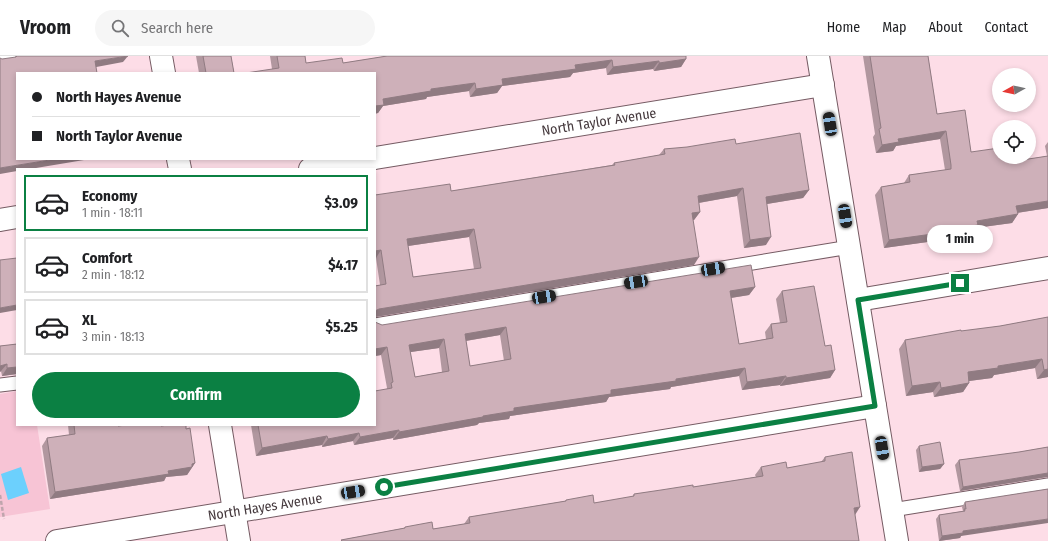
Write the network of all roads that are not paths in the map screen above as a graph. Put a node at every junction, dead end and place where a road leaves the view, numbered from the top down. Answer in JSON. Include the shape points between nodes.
{"nodes":[{"id":1,"x":10,"y":56,"type":"edge"},
{"id":2,"x":162,"y":56,"type":"edge"},
{"id":3,"x":818,"y":56,"type":"edge"},
{"id":4,"x":0,"y":58,"type":"edge"},
{"id":5,"x":164,"y":72,"type":"edge"},
{"id":6,"x":823,"y":85,"type":"junction"},
{"id":7,"x":376,"y":158,"type":"edge"},
{"id":8,"x":365,"y":160,"type":"edge"},
{"id":9,"x":316,"y":168,"type":"edge"},
{"id":10,"x":16,"y":217,"type":"edge"},
{"id":11,"x":0,"y":220,"type":"edge"},
{"id":12,"x":850,"y":247,"type":"junction"},
{"id":13,"x":1048,"y":268,"type":"edge"},
{"id":14,"x":858,"y":300,"type":"junction"},
{"id":15,"x":376,"y":325,"type":"edge"},
{"id":16,"x":16,"y":383,"type":"edge"},
{"id":17,"x":0,"y":385,"type":"edge"},
{"id":18,"x":875,"y":406,"type":"junction"},
{"id":19,"x":220,"y":426,"type":"edge"},
{"id":20,"x":1048,"y":485,"type":"edge"},
{"id":21,"x":892,"y":510,"type":"junction"},
{"id":22,"x":234,"y":512,"type":"junction"},
{"id":23,"x":57,"y":541,"type":"edge"},
{"id":24,"x":239,"y":541,"type":"edge"},
{"id":25,"x":897,"y":541,"type":"edge"}],
"edges":[{"from":1,"to":4,"type":"lane"},
{"from":2,"to":5,"type":"street"},
{"from":3,"to":6,"type":"street"},
{"from":6,"to":7,"type":"street","name":"North Taylor Avenue"},
{"from":6,"to":12,"type":"street"},
{"from":8,"to":9,"type":"street"},
{"from":10,"to":11,"type":"street"},
{"from":12,"to":14,"type":"street"},
{"from":12,"to":15,"type":"lane"},
{"from":13,"to":14,"type":"street"},
{"from":14,"to":18,"type":"street"},
{"from":16,"to":17,"type":"lane"},
{"from":18,"to":21,"type":"street"},
{"from":18,"to":22,"type":"street","name":"North Hayes Avenue"},
{"from":19,"to":22,"type":"street"},
{"from":20,"to":21,"type":"lane"},
{"from":21,"to":25,"type":"street"},
{"from":22,"to":23,"type":"street","name":"North Hayes Avenue"},
{"from":22,"to":24,"type":"street"}]}
